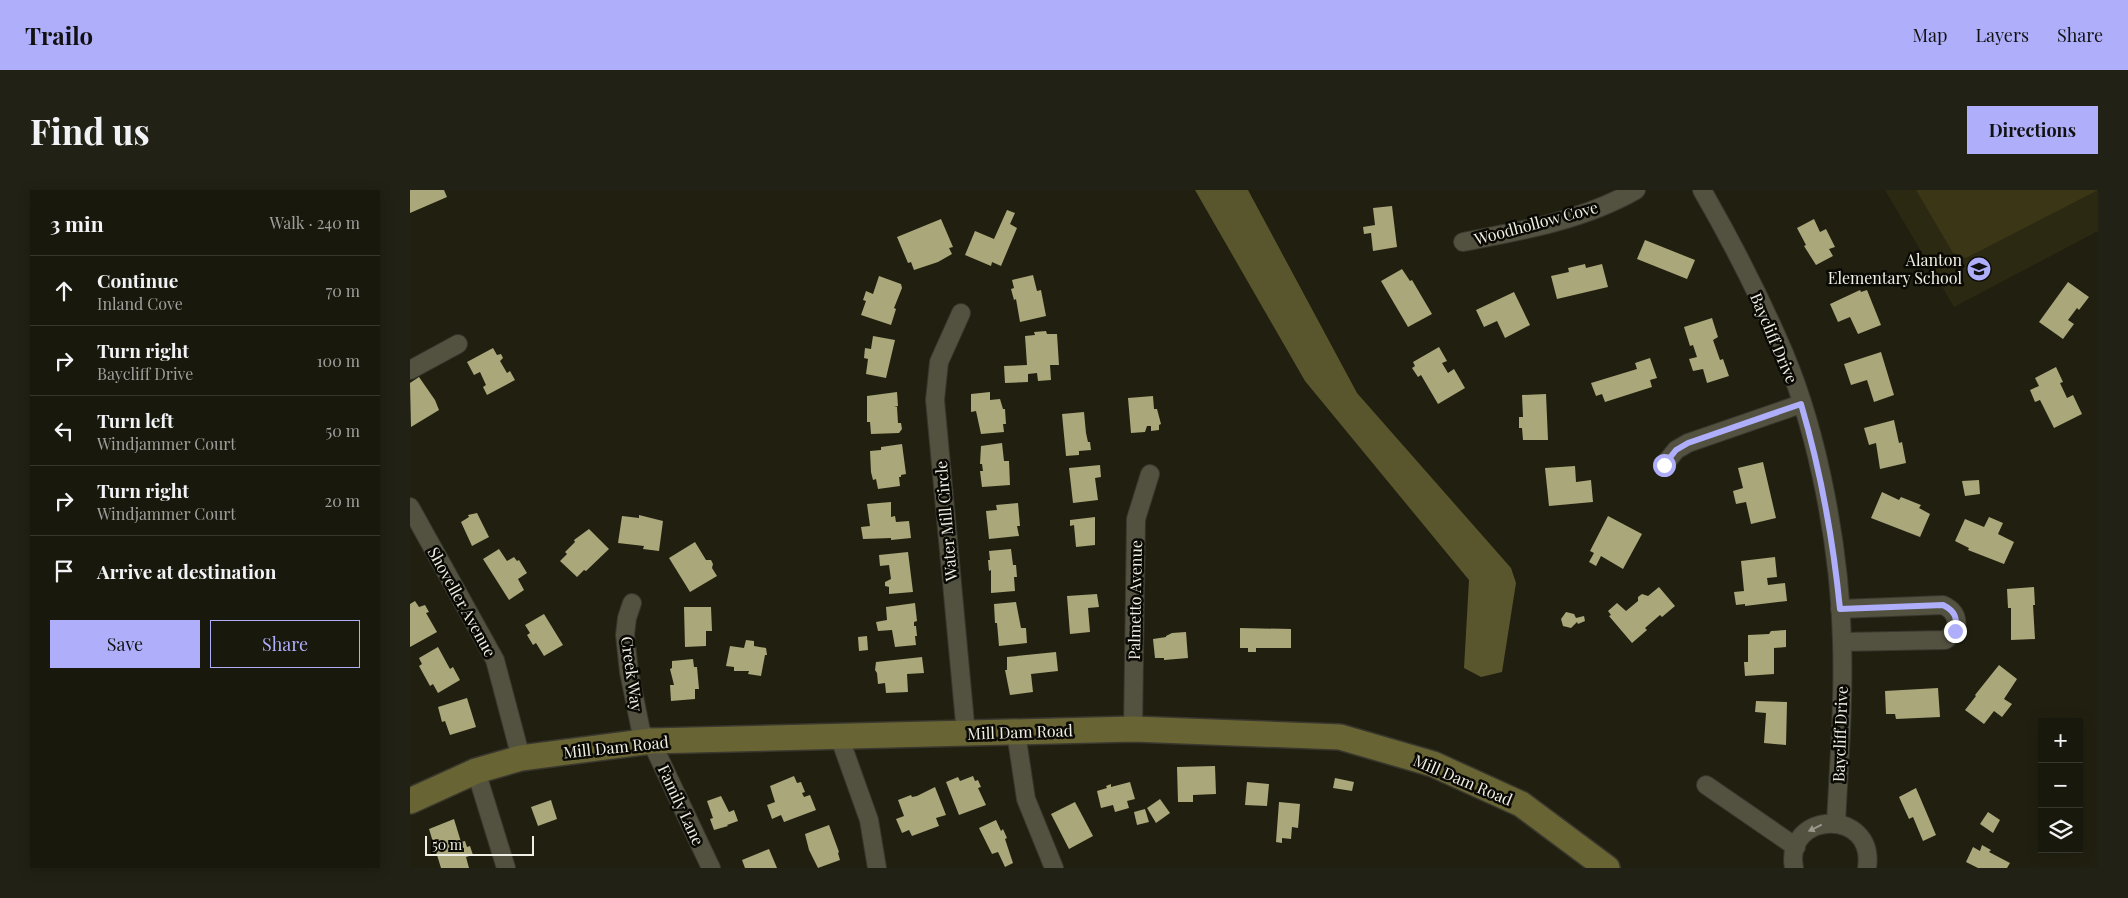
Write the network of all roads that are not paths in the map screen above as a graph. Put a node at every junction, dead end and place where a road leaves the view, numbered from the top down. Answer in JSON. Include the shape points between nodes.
{"nodes":[{"id":1,"x":1636,"y":190,"type":"edge"},
{"id":2,"x":1702,"y":190,"type":"edge"},
{"id":3,"x":1463,"y":242,"type":"dead end"},
{"id":4,"x":961,"y":313,"type":"dead end"},
{"id":5,"x":458,"y":344,"type":"dead end"},
{"id":6,"x":410,"y":370,"type":"edge"},
{"id":7,"x":1801,"y":404,"type":"junction"},
{"id":8,"x":1664,"y":465,"type":"dead end"},
{"id":9,"x":1150,"y":474,"type":"dead end"},
{"id":10,"x":410,"y":507,"type":"edge"},
{"id":11,"x":632,"y":603,"type":"dead end"},
{"id":12,"x":1840,"y":609,"type":"junction"},
{"id":13,"x":1842,"y":642,"type":"junction"},
{"id":14,"x":1133,"y":729,"type":"junction"},
{"id":15,"x":1016,"y":732,"type":"junction"},
{"id":16,"x":966,"y":734,"type":"junction"},
{"id":17,"x":839,"y":736,"type":"junction"},
{"id":18,"x":651,"y":741,"type":"junction"},
{"id":19,"x":521,"y":758,"type":"junction"},
{"id":20,"x":476,"y":771,"type":"junction"},
{"id":21,"x":1706,"y":785,"type":"dead end"},
{"id":22,"x":410,"y":801,"type":"edge"},
{"id":23,"x":1836,"y":823,"type":"junction"},
{"id":24,"x":1796,"y":847,"type":"junction"},
{"id":25,"x":506,"y":868,"type":"edge"},
{"id":26,"x":711,"y":868,"type":"edge"},
{"id":27,"x":877,"y":868,"type":"edge"},
{"id":28,"x":1054,"y":868,"type":"edge"},
{"id":29,"x":1607,"y":868,"type":"edge"},
{"id":30,"x":1794,"y":868,"type":"edge"},
{"id":31,"x":1867,"y":868,"type":"edge"}],
"edges":[{"from":1,"to":3,"type":"street","name":"Woodhollow Cove","via":[[1580,213],[1522,230]]},
{"from":2,"to":7,"type":"street","name":"Baycliff Drive","via":[[1780,345]]},
{"from":4,"to":16,"type":"street","name":"Water Mill Circle","via":[[939,362],[935,400]]},
{"from":5,"to":6,"type":"street"},
{"from":7,"to":8,"type":"street","via":[[1688,443],[1676,450]]},
{"from":7,"to":12,"type":"street","name":"Baycliff Drive","via":[[1823,488],[1834,546]]},
{"from":9,"to":14,"type":"street","name":"Palmetto Avenue","via":[[1136,519]]},
{"from":10,"to":19,"type":"street","name":"Shoveller Avenue","via":[[494,660]]},
{"from":11,"to":18,"type":"street","name":"Creek Way","via":[[625,635],[629,672],[641,731]]},
{"from":12,"to":13,"type":"street","name":"Baycliff Drive"},
{"from":12,"to":13,"type":"street","via":[[1943,605],[1955,614],[1957,622],[1955,631],[1945,640]]},
{"from":13,"to":23,"type":"street","name":"Baycliff Drive"},
{"from":14,"to":15,"type":"street","name":"Mill Dam Road"},
{"from":14,"to":29,"type":"street","name":"Mill Dam Road","via":[[1340,737],[1433,764],[1521,804]]},
{"from":15,"to":16,"type":"street","name":"Mill Dam Road"},
{"from":15,"to":28,"type":"street","via":[[1026,799]]},
{"from":16,"to":17,"type":"street","name":"Mill Dam Road"},
{"from":17,"to":18,"type":"street","name":"Mill Dam Road"},
{"from":17,"to":27,"type":"street","via":[[869,820]]},
{"from":18,"to":19,"type":"street","name":"Mill Dam Road"},
{"from":18,"to":26,"type":"street","name":"Family Lane"},
{"from":19,"to":20,"type":"street","name":"Mill Dam Road"},
{"from":20,"to":22,"type":"street","name":"Mill Dam Road"},
{"from":20,"to":25,"type":"street"},
{"from":21,"to":24,"type":"street"},
{"from":23,"to":24,"type":"street","one_way":true,"via":[[1826,823],[1808,831]]},
{"from":23,"to":31,"type":"street","via":[[1856,832],[1862,840],[1867,850]]},
{"from":24,"to":30,"type":"street"}]}
